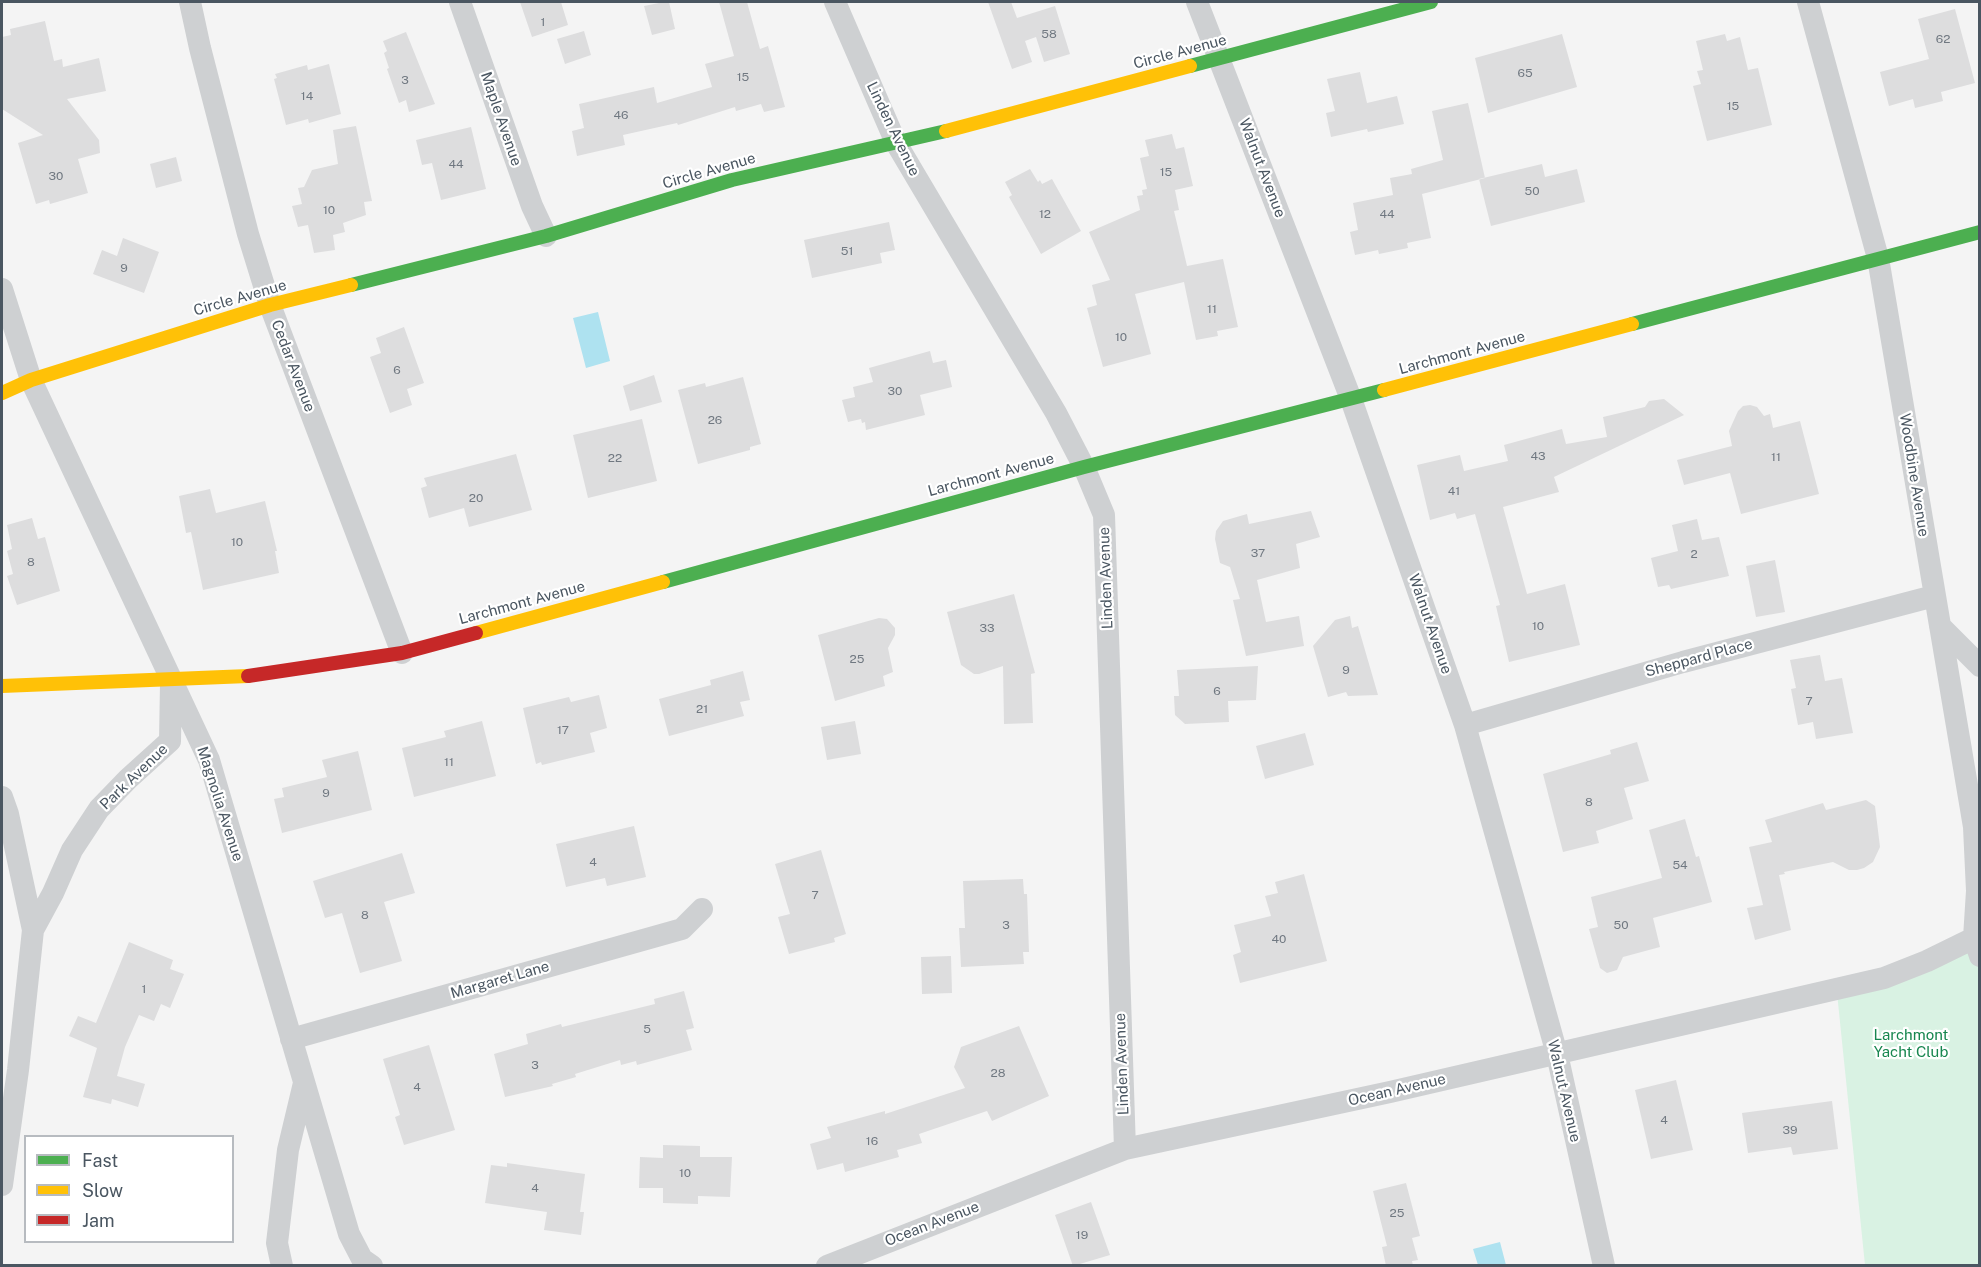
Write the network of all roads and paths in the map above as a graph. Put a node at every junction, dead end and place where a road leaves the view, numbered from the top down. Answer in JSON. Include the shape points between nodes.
{"nodes":[{"id":1,"x":190,"y":2,"type":"edge"},
{"id":2,"x":460,"y":2,"type":"edge"},
{"id":3,"x":835,"y":2,"type":"edge"},
{"id":4,"x":1197,"y":2,"type":"edge"},
{"id":5,"x":1431,"y":2,"type":"edge"},
{"id":6,"x":1808,"y":2,"type":"edge"},
{"id":7,"x":1220,"y":59,"type":"junction"},
{"id":8,"x":896,"y":143,"type":"junction"},
{"id":9,"x":1980,"y":232,"type":"edge"},
{"id":10,"x":546,"y":236,"type":"junction"},
{"id":11,"x":1878,"y":258,"type":"junction"},
{"id":12,"x":2,"y":289,"type":"edge"},
{"id":13,"x":270,"y":305,"type":"junction"},
{"id":14,"x":31,"y":380,"type":"junction"},
{"id":15,"x":2,"y":393,"type":"edge"},
{"id":16,"x":1351,"y":399,"type":"junction"},
{"id":17,"x":1084,"y":467,"type":"junction"},
{"id":18,"x":1934,"y":596,"type":"junction"},
{"id":19,"x":1940,"y":626,"type":"junction"},
{"id":20,"x":402,"y":653,"type":"junction"},
{"id":21,"x":1980,"y":666,"type":"edge"},
{"id":22,"x":171,"y":679,"type":"junction"},
{"id":23,"x":2,"y":686,"type":"edge"},
{"id":24,"x":1465,"y":725,"type":"junction"},
{"id":25,"x":2,"y":797,"type":"edge"},
{"id":26,"x":1977,"y":824,"type":"edge"},
{"id":27,"x":702,"y":909,"type":"dead end"},
{"id":28,"x":33,"y":930,"type":"junction"},
{"id":29,"x":1977,"y":947,"type":"edge"},
{"id":30,"x":291,"y":1039,"type":"junction"},
{"id":31,"x":1557,"y":1054,"type":"junction"},
{"id":32,"x":304,"y":1082,"type":"junction"},
{"id":33,"x":1125,"y":1149,"type":"junction"},
{"id":34,"x":2,"y":1185,"type":"edge"},
{"id":35,"x":282,"y":1266,"type":"edge"},
{"id":36,"x":372,"y":1266,"type":"edge"},
{"id":37,"x":827,"y":1266,"type":"edge"},
{"id":38,"x":1604,"y":1266,"type":"edge"}],
"edges":[{"from":1,"to":13,"type":"street","name":"Cedar Avenue","via":[[248,234]]},
{"from":2,"to":10,"type":"street","name":"Maple Avenue"},
{"from":3,"to":8,"type":"street","name":"Linden Avenue"},
{"from":4,"to":7,"type":"street","name":"Walnut Avenue"},
{"from":5,"to":7,"type":"street","name":"Circle Avenue"},
{"from":6,"to":11,"type":"street","name":"Woodbine Avenue"},
{"from":7,"to":8,"type":"street","name":"Circle Avenue"},
{"from":7,"to":16,"type":"street","name":"Walnut Avenue"},
{"from":8,"to":10,"type":"street","name":"Circle Avenue","via":[[732,180]]},
{"from":8,"to":17,"type":"street","name":"Linden Avenue"},
{"from":9,"to":11,"type":"street","name":"Larchmont Avenue"},
{"from":10,"to":13,"type":"street","name":"Circle Avenue"},
{"from":11,"to":16,"type":"street","name":"Larchmont Avenue"},
{"from":11,"to":18,"type":"street","name":"Woodbine Avenue"},
{"from":12,"to":14,"type":"street","name":"Magnolia Avenue"},
{"from":13,"to":14,"type":"street","name":"Circle Avenue"},
{"from":13,"to":20,"type":"street","name":"Cedar Avenue"},
{"from":14,"to":15,"type":"street","name":"Circle Avenue"},
{"from":14,"to":22,"type":"street","name":"Magnolia Avenue"},
{"from":16,"to":17,"type":"street","name":"Larchmont Avenue"},
{"from":16,"to":24,"type":"street","name":"Walnut Avenue"},
{"from":17,"to":20,"type":"street","name":"Larchmont Avenue"},
{"from":17,"to":33,"type":"street","name":"Linden Avenue","via":[[1104,515]]},
{"from":18,"to":19,"type":"street","name":"Woodbine Avenue"},
{"from":18,"to":24,"type":"street","name":"Sheppard Place"},
{"from":19,"to":21,"type":"street"},
{"from":19,"to":26,"type":"street","name":"Woodbine Avenue"},
{"from":20,"to":22,"type":"street","name":"Larchmont Avenue","via":[[260,676]]},
{"from":22,"to":23,"type":"street","name":"Larchmont Avenue"},
{"from":22,"to":28,"type":"street","name":"Park Avenue","via":[[170,741],[99,809],[72,850]]},
{"from":22,"to":30,"type":"street","name":"Magnolia Avenue","via":[[209,760]]},
{"from":24,"to":31,"type":"street","name":"Walnut Avenue"},
{"from":25,"to":28,"type":"street","name":"Park Avenue"},
{"from":26,"to":29,"type":"street","name":"Woodbine Avenue"},
{"from":27,"to":30,"type":"street","name":"Margaret Lane","via":[[682,929]]},
{"from":28,"to":34,"type":"street","name":"Park Avenue"},
{"from":29,"to":31,"type":"street","name":"Ocean Avenue","via":[[1884,978]]},
{"from":30,"to":32,"type":"street","name":"Magnolia Avenue"},
{"from":31,"to":33,"type":"street","name":"Ocean Avenue"},
{"from":31,"to":38,"type":"street","name":"Walnut Avenue"},
{"from":32,"to":35,"type":"street","via":[[288,1150],[277,1243]]},
{"from":32,"to":36,"type":"street","name":"Magnolia Avenue","via":[[349,1234],[363,1259]]},
{"from":33,"to":37,"type":"street","name":"Ocean Avenue"}]}
